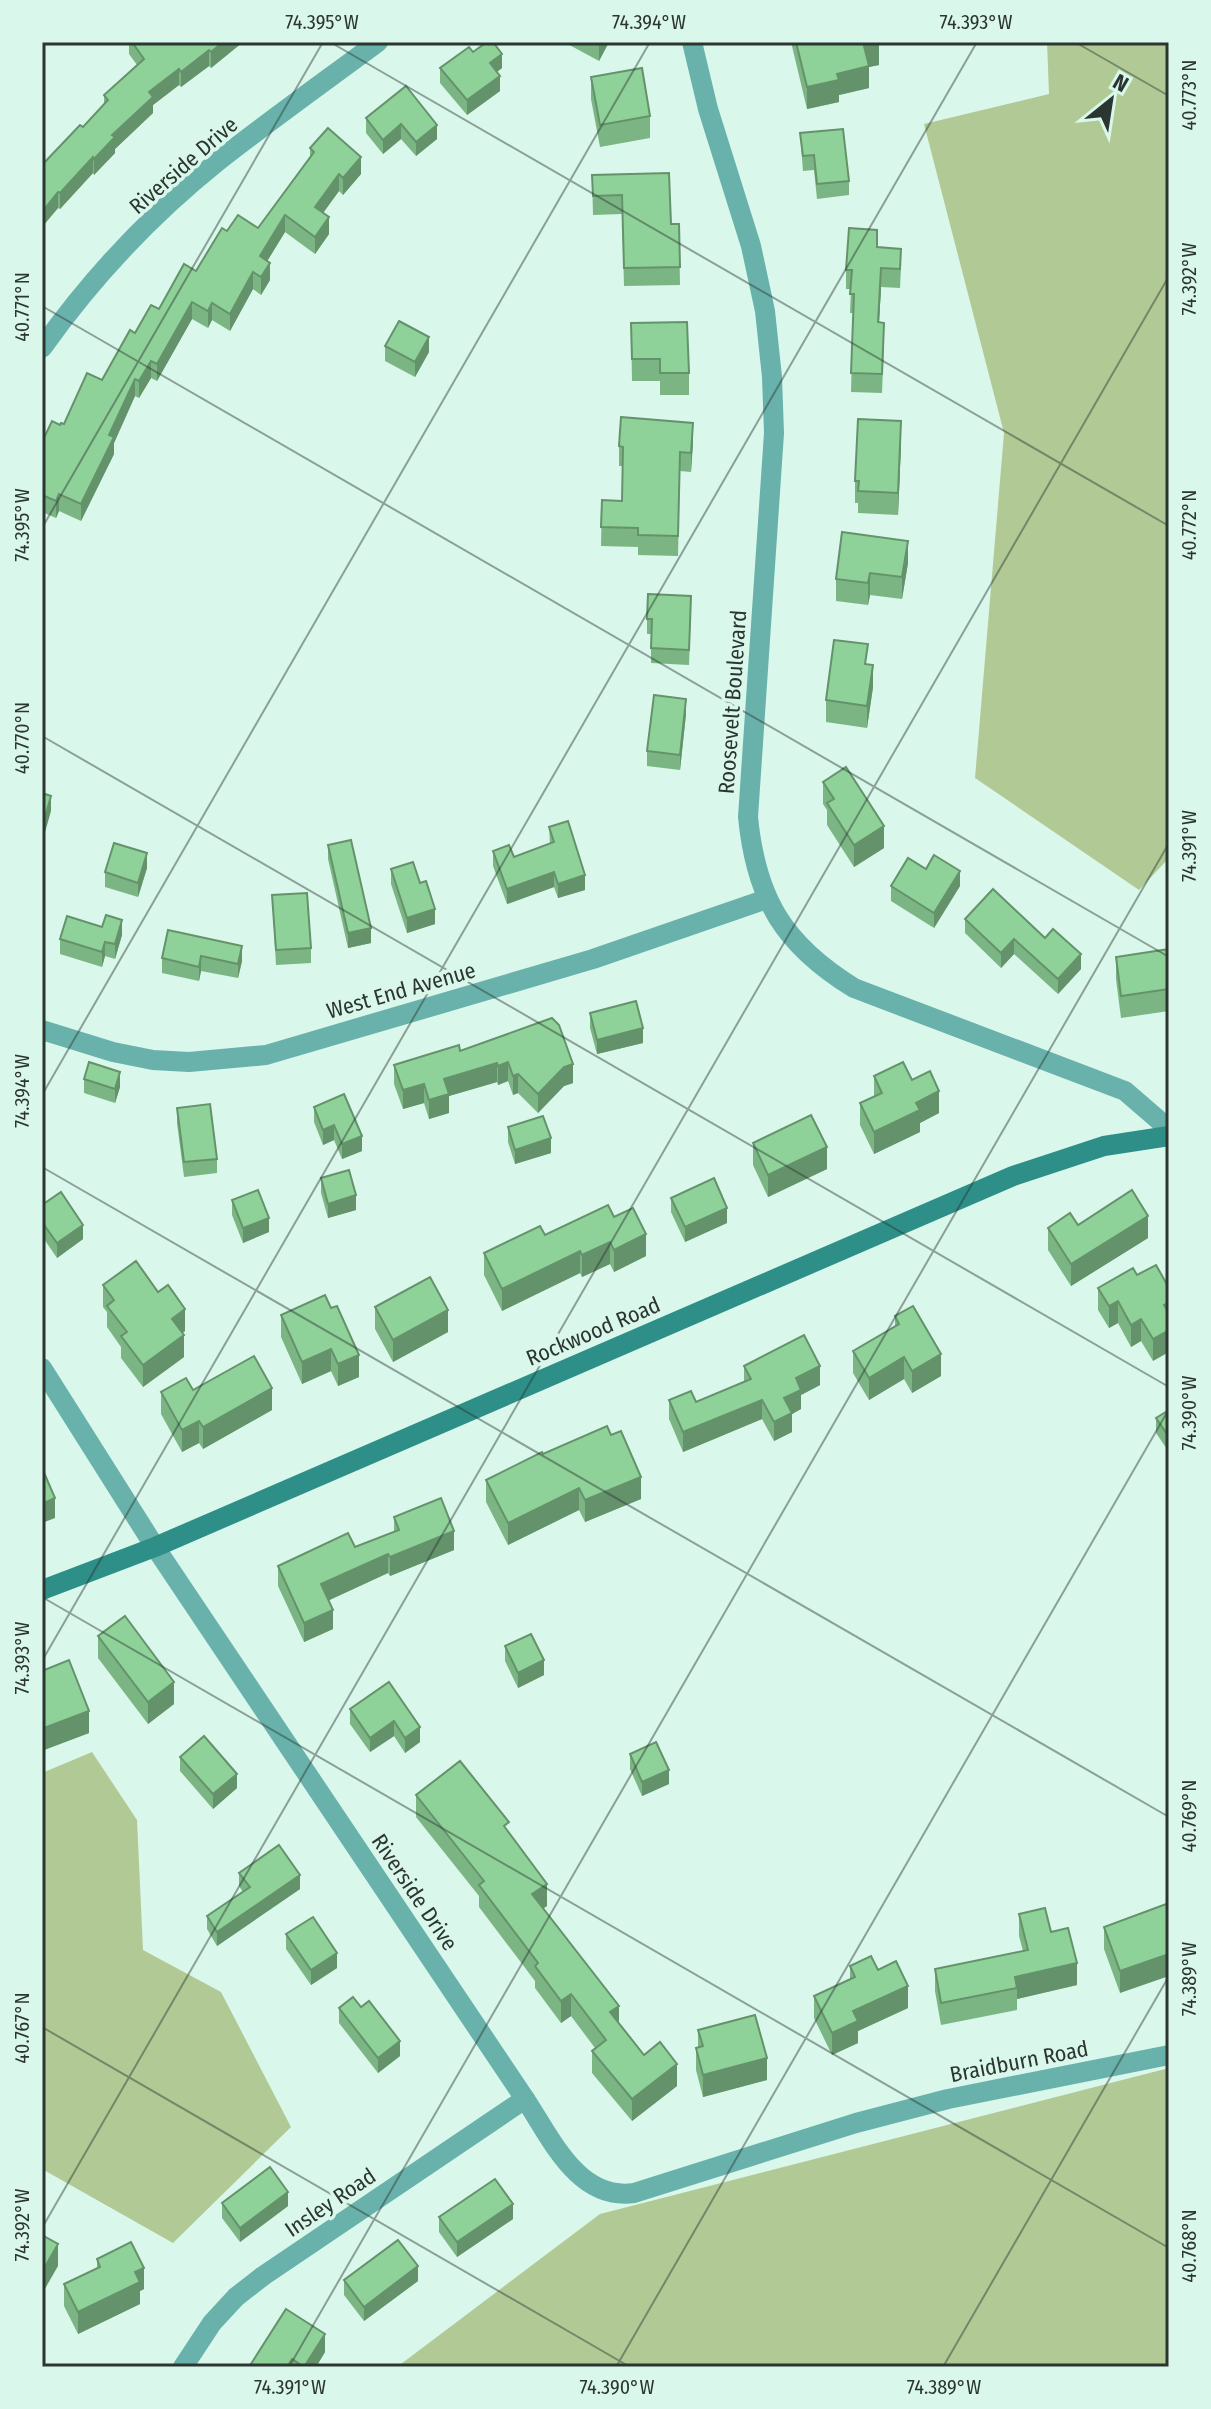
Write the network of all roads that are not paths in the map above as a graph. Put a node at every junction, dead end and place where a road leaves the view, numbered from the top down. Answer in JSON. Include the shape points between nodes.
{"nodes":[{"id":1,"x":378,"y":42,"type":"edge"},
{"id":2,"x":692,"y":42,"type":"edge"},
{"id":3,"x":42,"y":348,"type":"edge"},
{"id":4,"x":767,"y":899,"type":"junction"},
{"id":5,"x":42,"y":1030,"type":"edge"},
{"id":6,"x":1169,"y":1129,"type":"edge"},
{"id":7,"x":1169,"y":1136,"type":"edge"},
{"id":8,"x":42,"y":1368,"type":"edge"},
{"id":9,"x":155,"y":1547,"type":"junction"},
{"id":10,"x":42,"y":1590,"type":"edge"},
{"id":11,"x":1169,"y":2055,"type":"edge"},
{"id":12,"x":525,"y":2099,"type":"junction"},
{"id":13,"x":879,"y":2117,"type":"joint"},
{"id":14,"x":183,"y":2367,"type":"edge"}],
"edges":[{"from":1,"to":3,"type":"street","name":"Riverside Drive","via":[[216,163],[155,218],[105,269]]},
{"from":2,"to":4,"type":"street","name":"Roosevelt Boulevard","via":[[751,246],[772,377],[774,433],[748,817],[751,848]]},
{"from":4,"to":5,"type":"street","name":"West End Avenue","via":[[593,959],[266,1055],[153,1060]]},
{"from":4,"to":6,"type":"street","name":"Roosevelt Boulevard","via":[[804,951],[854,988],[1125,1091]]},
{"from":7,"to":9,"type":"street","name":"Rockwood Road","via":[[1104,1146],[1013,1176]]},
{"from":8,"to":9,"type":"street","name":"Riverside Drive"},
{"from":9,"to":10,"type":"street","name":"Rockwood Road"},
{"from":9,"to":12,"type":"street","name":"Riverside Drive"},
{"from":11,"to":13,"type":"street","name":"Braidburn Road"},
{"from":12,"to":13,"type":"street","name":"Riverside Drive","via":[[573,2170],[598,2188],[627,2194]]},
{"from":12,"to":14,"type":"street","name":"Insley Road","via":[[236,2297]]}]}
